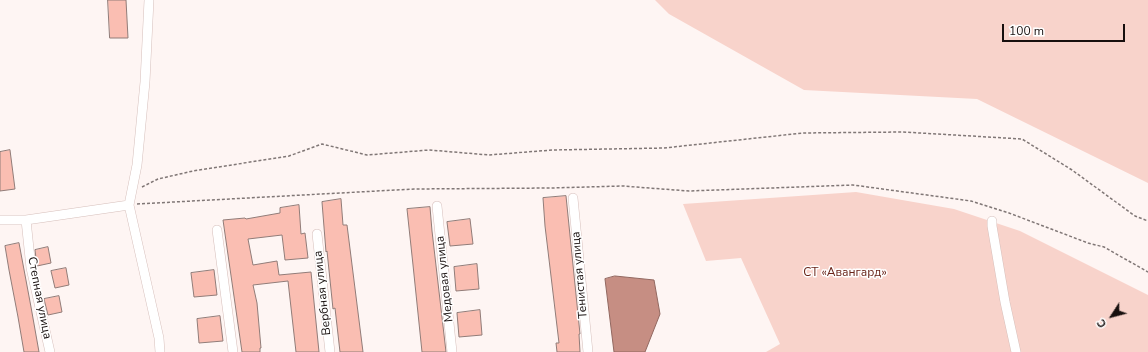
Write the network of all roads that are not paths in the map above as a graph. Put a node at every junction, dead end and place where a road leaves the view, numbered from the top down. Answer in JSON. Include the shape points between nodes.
{"nodes":[{"id":1,"x":149,"y":0,"type":"edge"},
{"id":2,"x":573,"y":198,"type":"dead end"},
{"id":3,"x":129,"y":205,"type":"junction"},
{"id":4,"x":437,"y":206,"type":"dead end"},
{"id":5,"x":0,"y":220,"type":"edge"},
{"id":6,"x":26,"y":220,"type":"junction"},
{"id":7,"x":992,"y":221,"type":"dead end"},
{"id":8,"x":217,"y":230,"type":"dead end"},
{"id":9,"x":317,"y":234,"type":"dead end"},
{"id":10,"x":50,"y":352,"type":"edge"},
{"id":11,"x":160,"y":352,"type":"edge"},
{"id":12,"x":233,"y":352,"type":"edge"},
{"id":13,"x":330,"y":352,"type":"edge"},
{"id":14,"x":452,"y":352,"type":"edge"},
{"id":15,"x":588,"y":352,"type":"edge"},
{"id":16,"x":1016,"y":352,"type":"edge"}],
"edges":[{"from":1,"to":3,"type":"street","via":[[137,165]]},
{"from":2,"to":15,"type":"street","name":"Тенистая улица"},
{"from":3,"to":6,"type":"street"},
{"from":3,"to":11,"type":"street"},
{"from":4,"to":14,"type":"street","name":"Медовая улица"},
{"from":5,"to":6,"type":"street"},
{"from":6,"to":10,"type":"street","name":"Степная улица","via":[[31,268]]},
{"from":7,"to":16,"type":"street"},
{"from":8,"to":12,"type":"street"},
{"from":9,"to":13,"type":"street","name":"Вербная улица"}]}
